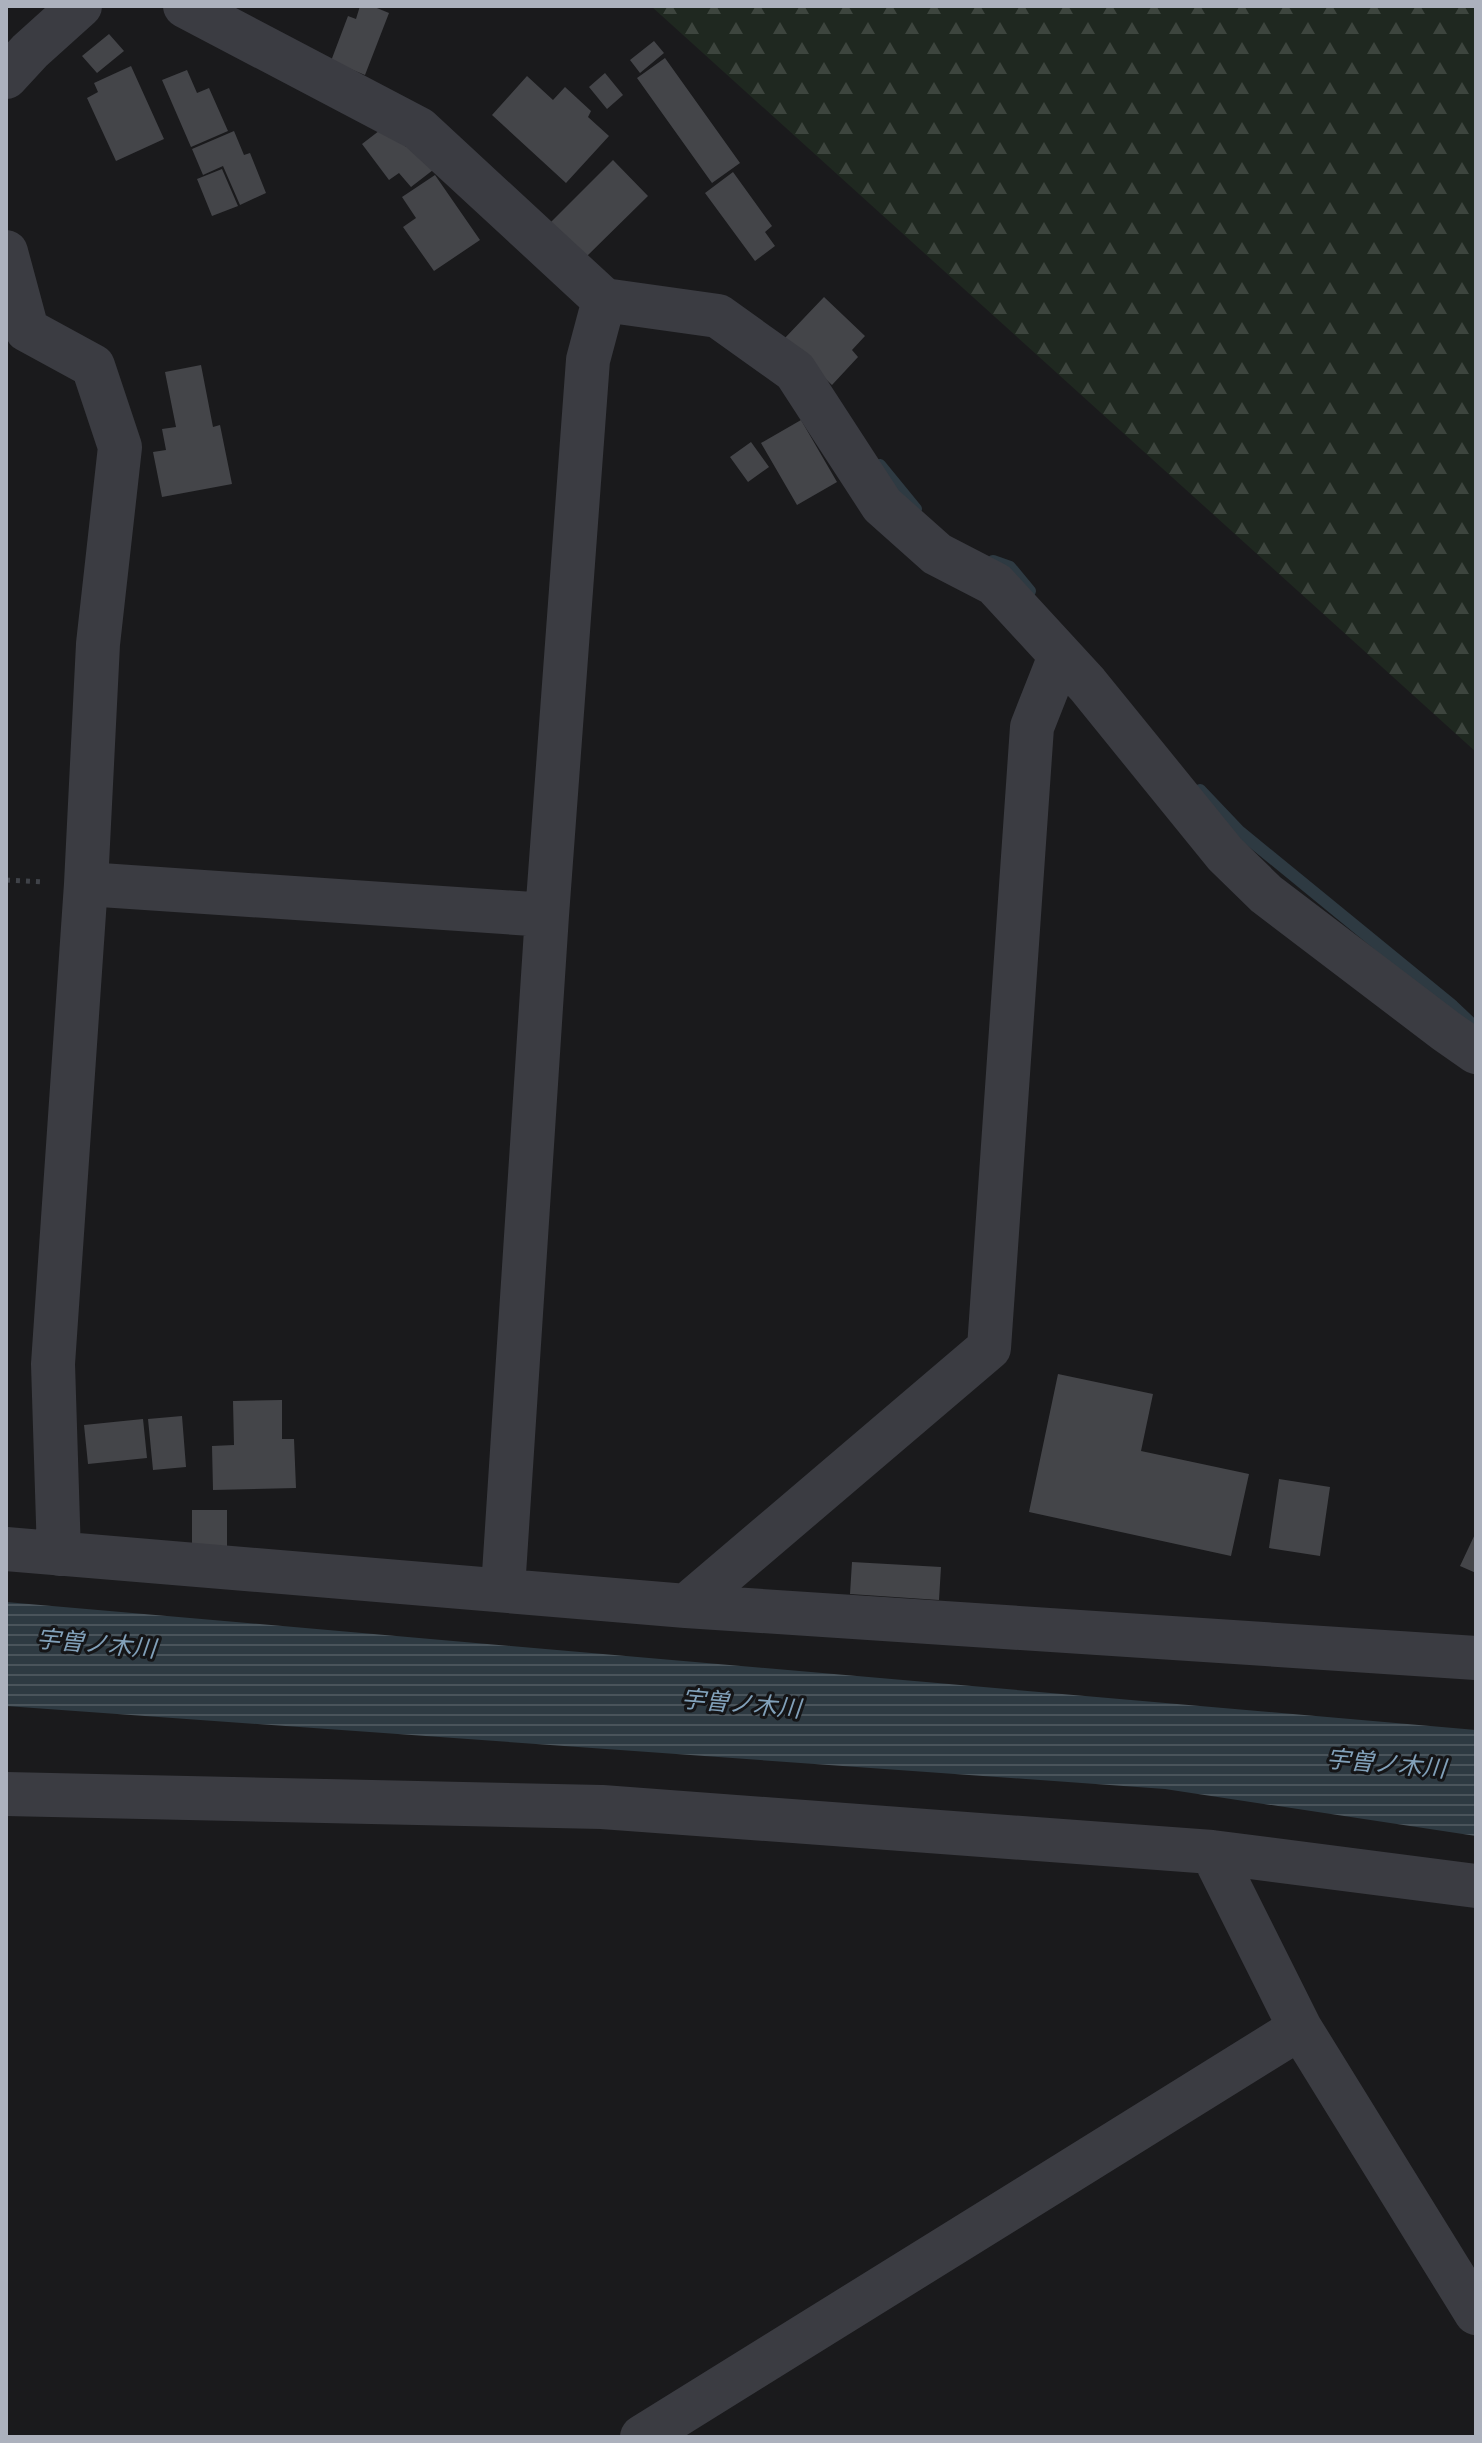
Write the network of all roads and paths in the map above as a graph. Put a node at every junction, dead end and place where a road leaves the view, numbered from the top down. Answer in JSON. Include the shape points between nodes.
{"nodes":[{"id":1,"x":80,"y":6,"type":"edge"},
{"id":2,"x":185,"y":6,"type":"edge"},
{"id":3,"x":6,"y":77,"type":"edge"},
{"id":4,"x":6,"y":252,"type":"edge"},
{"id":5,"x":604,"y":300,"type":"junction"},
{"id":6,"x":1060,"y":656,"type":"junction"},
{"id":7,"x":86,"y":884,"type":"junction"},
{"id":8,"x":547,"y":915,"type":"junction"},
{"id":9,"x":1476,"y":1052,"type":"edge"},
{"id":10,"x":6,"y":1549,"type":"edge"},
{"id":11,"x":59,"y":1554,"type":"junction"},
{"id":12,"x":503,"y":1589,"type":"junction"},
{"id":13,"x":686,"y":1606,"type":"junction"},
{"id":14,"x":1476,"y":1658,"type":"edge"},
{"id":15,"x":6,"y":1794,"type":"edge"},
{"id":16,"x":1212,"y":1852,"type":"junction"},
{"id":17,"x":1476,"y":1886,"type":"edge"},
{"id":18,"x":1300,"y":2028,"type":"junction"},
{"id":19,"x":1476,"y":2313,"type":"edge"},
{"id":20,"x":642,"y":2437,"type":"edge"}],
"edges":[{"from":1,"to":3,"type":"street"},
{"from":2,"to":5,"type":"street","via":[[419,129]]},
{"from":4,"to":7,"type":"street","via":[[27,330],[93,366],[120,447],[98,644]]},
{"from":5,"to":6,"type":"street","via":[[718,316],[795,371],[882,505],[937,554],[995,584]]},
{"from":5,"to":8,"type":"street","via":[[588,360]]},
{"from":6,"to":9,"type":"street","via":[[1225,854],[1266,894]]},
{"from":6,"to":13,"type":"street","via":[[1032,727],[989,1348]]},
{"from":7,"to":8,"type":"street"},
{"from":7,"to":11,"type":"street","via":[[53,1364]]},
{"from":8,"to":12,"type":"street"},
{"from":10,"to":11,"type":"street"},
{"from":11,"to":12,"type":"street"},
{"from":12,"to":13,"type":"street"},
{"from":13,"to":14,"type":"street"},
{"from":15,"to":16,"type":"street","via":[[602,1807]]},
{"from":16,"to":17,"type":"street"},
{"from":16,"to":18,"type":"street"},
{"from":18,"to":19,"type":"street"},
{"from":18,"to":20,"type":"street"}]}
